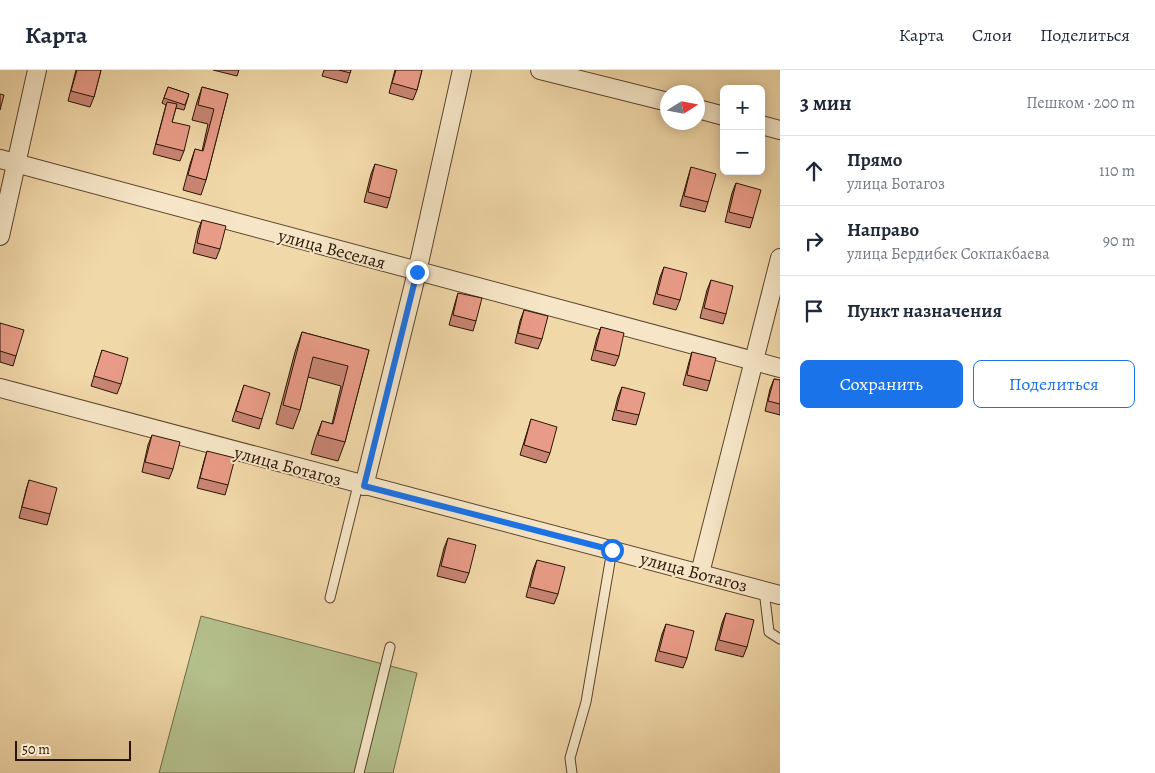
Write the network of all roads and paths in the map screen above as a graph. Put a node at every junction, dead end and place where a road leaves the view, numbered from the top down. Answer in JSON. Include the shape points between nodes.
{"nodes":[{"id":1,"x":37,"y":70,"type":"edge"},
{"id":2,"x":462,"y":70,"type":"edge"},
{"id":3,"x":540,"y":70,"type":"edge"},
{"id":4,"x":660,"y":100,"type":"edge"},
{"id":5,"x":705,"y":111,"type":"edge"},
{"id":6,"x":720,"y":115,"type":"edge"},
{"id":7,"x":765,"y":126,"type":"edge"},
{"id":8,"x":780,"y":130,"type":"edge"},
{"id":9,"x":8,"y":161,"type":"edge"},
{"id":10,"x":0,"y":236,"type":"edge"},
{"id":11,"x":780,"y":258,"type":"edge"},
{"id":12,"x":417,"y":272,"type":"junction"},
{"id":13,"x":754,"y":360,"type":"junction"},
{"id":14,"x":780,"y":368,"type":"edge"},
{"id":15,"x":0,"y":388,"type":"edge"},
{"id":16,"x":361,"y":485,"type":"junction"},
{"id":17,"x":612,"y":550,"type":"junction"},
{"id":18,"x":700,"y":573,"type":"junction"},
{"id":19,"x":772,"y":592,"type":"edge"},
{"id":20,"x":330,"y":598,"type":"dead end"},
{"id":21,"x":780,"y":639,"type":"edge"},
{"id":22,"x":390,"y":648,"type":"dead end"},
{"id":23,"x":359,"y":773,"type":"edge"},
{"id":24,"x":572,"y":773,"type":"edge"}],
"edges":[{"from":1,"to":9,"type":"street"},
{"from":2,"to":12,"type":"street"},
{"from":3,"to":4,"type":"street"},
{"from":5,"to":6,"type":"street"},
{"from":7,"to":8,"type":"street"},
{"from":9,"to":10,"type":"street"},
{"from":9,"to":12,"type":"street","name":"улица Веселая"},
{"from":11,"to":13,"type":"street"},
{"from":12,"to":13,"type":"street","name":"улица Веселая"},
{"from":12,"to":16,"type":"street"},
{"from":13,"to":14,"type":"street","name":"улица Веселая"},
{"from":13,"to":18,"type":"street"},
{"from":15,"to":16,"type":"street","name":"улица Ботагоз"},
{"from":16,"to":17,"type":"street","name":"улица Ботагоз"},
{"from":16,"to":20,"type":"lane"},
{"from":17,"to":18,"type":"street","name":"улица Ботагоз"},
{"from":17,"to":24,"type":"lane","via":[[586,702],[570,758]]},
{"from":18,"to":19,"type":"street","name":"улица Ботагоз"},
{"from":19,"to":21,"type":"lane","via":[[769,632]]},
{"from":22,"to":23,"type":"lane"}]}
